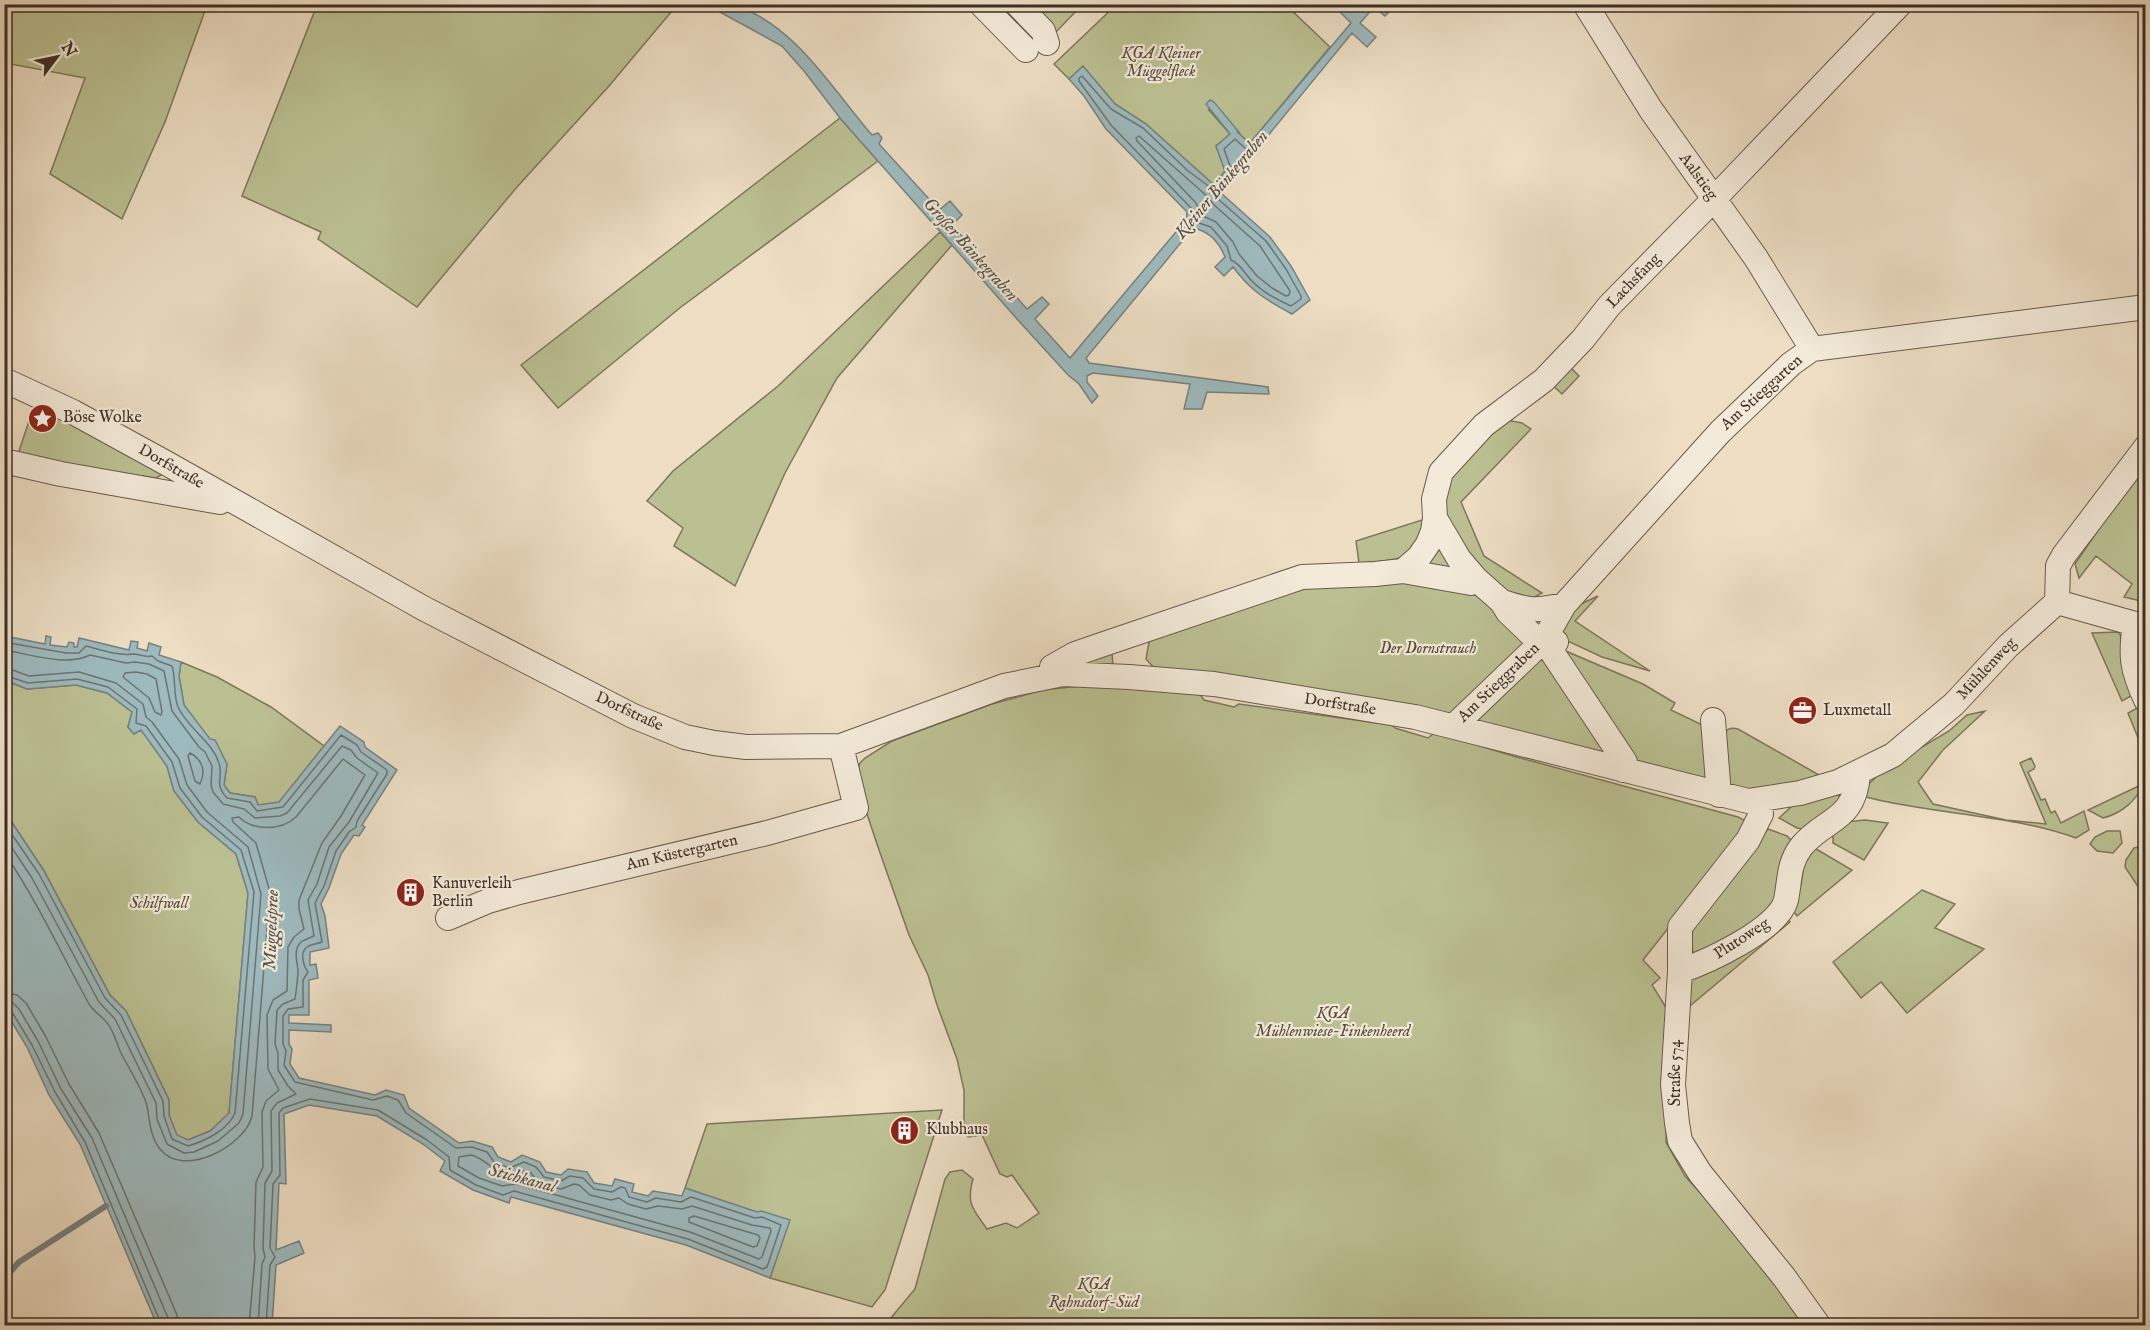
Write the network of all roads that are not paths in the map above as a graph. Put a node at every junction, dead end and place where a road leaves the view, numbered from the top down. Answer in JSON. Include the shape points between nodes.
{"nodes":[{"id":1,"x":981,"y":4,"type":"edge"},
{"id":2,"x":1017,"y":4,"type":"edge"},
{"id":3,"x":1585,"y":4,"type":"edge"},
{"id":4,"x":1900,"y":4,"type":"edge"},
{"id":5,"x":1714,"y":200,"type":"junction"},
{"id":6,"x":2145,"y":308,"type":"edge"},
{"id":7,"x":1812,"y":349,"type":"junction"},
{"id":8,"x":4,"y":380,"type":"edge"},
{"id":9,"x":2145,"y":447,"type":"edge"},
{"id":10,"x":4,"y":461,"type":"edge"},
{"id":11,"x":241,"y":507,"type":"junction"},
{"id":12,"x":1435,"y":518,"type":"junction"},
{"id":13,"x":1402,"y":571,"type":"junction"},
{"id":14,"x":1476,"y":579,"type":"junction"},
{"id":15,"x":1502,"y":602,"type":"junction"},
{"id":16,"x":2057,"y":602,"type":"junction"},
{"id":17,"x":2140,"y":625,"type":"edge"},
{"id":18,"x":1555,"y":627,"type":"junction"},
{"id":19,"x":1051,"y":675,"type":"junction"},
{"id":20,"x":2145,"y":700,"type":"edge"},
{"id":21,"x":1713,"y":720,"type":"dead end"},
{"id":22,"x":1454,"y":726,"type":"junction"},
{"id":23,"x":841,"y":746,"type":"junction"},
{"id":24,"x":1623,"y":770,"type":"junction"},
{"id":25,"x":1857,"y":774,"type":"junction"},
{"id":26,"x":1719,"y":795,"type":"junction"},
{"id":27,"x":1754,"y":801,"type":"junction"},
{"id":28,"x":448,"y":918,"type":"dead end"},
{"id":29,"x":1680,"y":971,"type":"junction"},
{"id":30,"x":1819,"y":1326,"type":"edge"}],
"edges":[{"from":1,"to":2,"type":"street","via":[[1036,46],[1043,31]]},
{"from":3,"to":5,"type":"street","name":"Aalstieg","via":[[1651,110]]},
{"from":4,"to":5,"type":"street","name":"Lachsfang"},
{"from":5,"to":7,"type":"street","name":"Aalstieg","via":[[1730,218]]},
{"from":5,"to":12,"type":"street","name":"Lachsfang","via":[[1609,306],[1544,380],[1484,425],[1441,472],[1434,499]]},
{"from":6,"to":7,"type":"street","name":"Am Stieggarten"},
{"from":7,"to":18,"type":"street","name":"Am Stieggarten","via":[[1720,432]]},
{"from":8,"to":11,"type":"street","name":"Dorfstraße","via":[[73,412]]},
{"from":9,"to":16,"type":"street","via":[[2064,555],[2058,566]]},
{"from":10,"to":11,"type":"street","name":"Dorfstraße"},
{"from":11,"to":23,"type":"street","name":"Dorfstraße","via":[[423,608],[633,716],[685,737],[746,747]]},
{"from":12,"to":13,"type":"street","name":"Lachsfang","via":[[1428,544]]},
{"from":12,"to":14,"type":"street","via":[[1454,552]]},
{"from":13,"to":14,"type":"street","name":"Dorfstraße","via":[[1472,583]]},
{"from":13,"to":19,"type":"street","name":"Dorfstraße","via":[[1302,577],[1086,650],[1052,667]]},
{"from":14,"to":15,"type":"street"},
{"from":15,"to":18,"type":"street","via":[[1539,610]]},
{"from":15,"to":18,"type":"street","via":[[1534,637]]},
{"from":16,"to":17,"type":"street"},
{"from":16,"to":25,"type":"street","name":"Mühlenweg","via":[[1911,742]]},
{"from":17,"to":20,"type":"street","via":[[2131,648],[2132,664]]},
{"from":18,"to":22,"type":"street","name":"Am Stieggraben"},
{"from":18,"to":24,"type":"street","via":[[1625,762]]},
{"from":19,"to":22,"type":"street","name":"Dorfstraße","via":[[1214,684]]},
{"from":19,"to":23,"type":"street","name":"Dorfstraße","via":[[1004,686]]},
{"from":21,"to":26,"type":"street"},
{"from":22,"to":24,"type":"street","name":"Dorfstraße"},
{"from":23,"to":28,"type":"street","name":"Am Küstergarten","via":[[856,808],[519,892]]},
{"from":24,"to":26,"type":"street","name":"Dorfstraße"},
{"from":25,"to":27,"type":"street","name":"Mühlenweg","via":[[1800,793]]},
{"from":25,"to":29,"type":"street","name":"Plutoweg","via":[[1857,787],[1849,806],[1810,837],[1795,856],[1780,912],[1737,944]]},
{"from":26,"to":27,"type":"street","name":"Dorfstraße"},
{"from":27,"to":29,"type":"street","name":"Straße 574","via":[[1761,814],[1748,840],[1680,927]]},
{"from":29,"to":30,"type":"street","name":"Straße 574","via":[[1673,1085],[1680,1141],[1700,1173]]}]}
